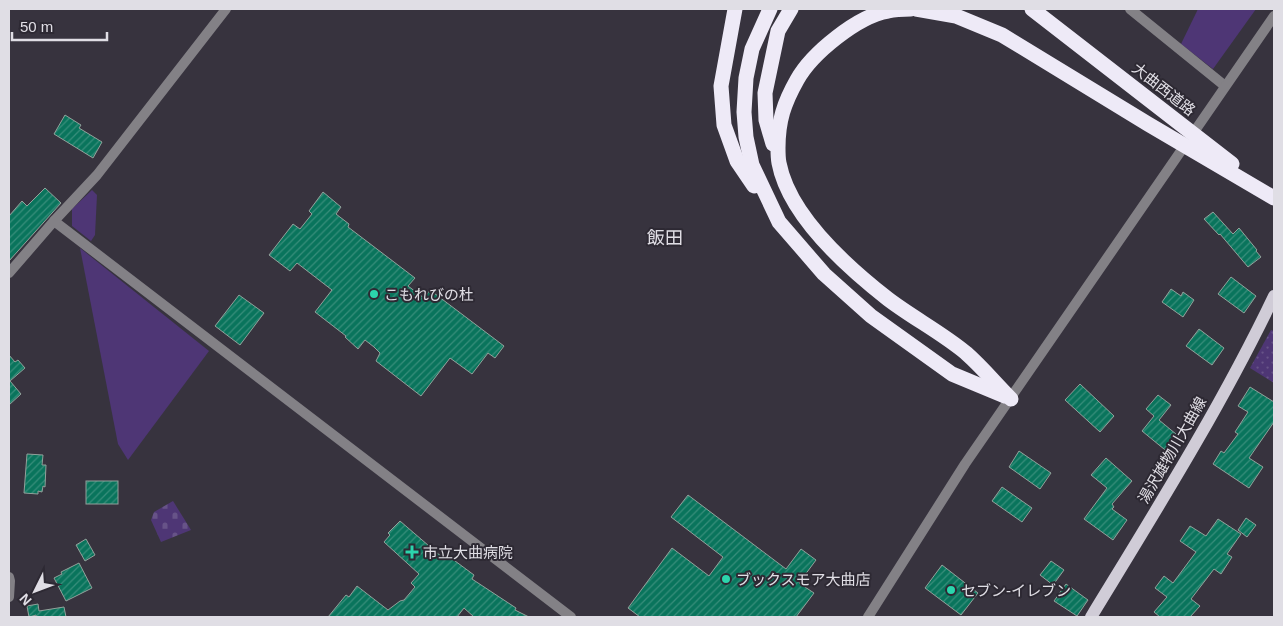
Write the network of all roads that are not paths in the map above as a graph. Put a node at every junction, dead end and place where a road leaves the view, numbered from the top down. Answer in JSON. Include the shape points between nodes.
{"nodes":[{"id":1,"x":226,"y":9,"type":"edge"},
{"id":2,"x":736,"y":9,"type":"edge"},
{"id":3,"x":770,"y":9,"type":"edge"},
{"id":4,"x":791,"y":9,"type":"edge"},
{"id":5,"x":911,"y":9,"type":"edge"},
{"id":6,"x":916,"y":9,"type":"edge"},
{"id":7,"x":1032,"y":9,"type":"edge"},
{"id":8,"x":1037,"y":9,"type":"edge"},
{"id":9,"x":1130,"y":9,"type":"edge"},
{"id":10,"x":1274,"y":16,"type":"edge"},
{"id":11,"x":1225,"y":86,"type":"junction"},
{"id":12,"x":1160,"y":109,"type":"junction"},
{"id":13,"x":778,"y":162,"type":"junction"},
{"id":14,"x":1274,"y":197,"type":"edge"},
{"id":15,"x":54,"y":221,"type":"junction"},
{"id":16,"x":779,"y":222,"type":"junction"},
{"id":17,"x":9,"y":273,"type":"edge"},
{"id":18,"x":1274,"y":296,"type":"edge"},
{"id":19,"x":1011,"y":399,"type":"junction"},
{"id":20,"x":9,"y":577,"type":"edge"},
{"id":21,"x":9,"y":597,"type":"edge"},
{"id":22,"x":571,"y":617,"type":"edge"},
{"id":23,"x":868,"y":617,"type":"edge"},
{"id":24,"x":1091,"y":617,"type":"edge"}],
"edges":[{"from":1,"to":15,"type":"street","via":[[97,175]]},
{"from":2,"to":16,"type":"highway","via":[[720,86],[724,125],[737,161]]},
{"from":3,"to":16,"type":"highway","via":[[752,50],[744,112],[752,164]]},
{"from":4,"to":13,"type":"highway","via":[[778,31],[765,93],[766,120]]},
{"from":5,"to":13,"type":"highway","via":[[887,11],[859,22],[818,53],[801,72],[782,110],[778,127]]},
{"from":6,"to":14,"type":"highway","via":[[956,16],[1002,35]]},
{"from":7,"to":12,"type":"highway","name":"大曲西道路"},
{"from":8,"to":12,"type":"highway"},
{"from":9,"to":11,"type":"street"},
{"from":10,"to":11,"type":"street"},
{"from":11,"to":19,"type":"street"},
{"from":12,"to":14,"type":"highway","name":"大曲西道路"},
{"from":13,"to":19,"type":"highway","via":[[786,187],[804,218],[834,252],[888,299],[966,353]]},
{"from":15,"to":17,"type":"street"},
{"from":15,"to":22,"type":"street"},
{"from":16,"to":19,"type":"highway","via":[[824,274],[871,316],[952,374]]},
{"from":18,"to":24,"type":"main road","name":"湯沢雄物川大曲線","via":[[1218,404]]},
{"from":19,"to":23,"type":"street","via":[[965,464]]},
{"from":20,"to":21,"type":"street"}]}
